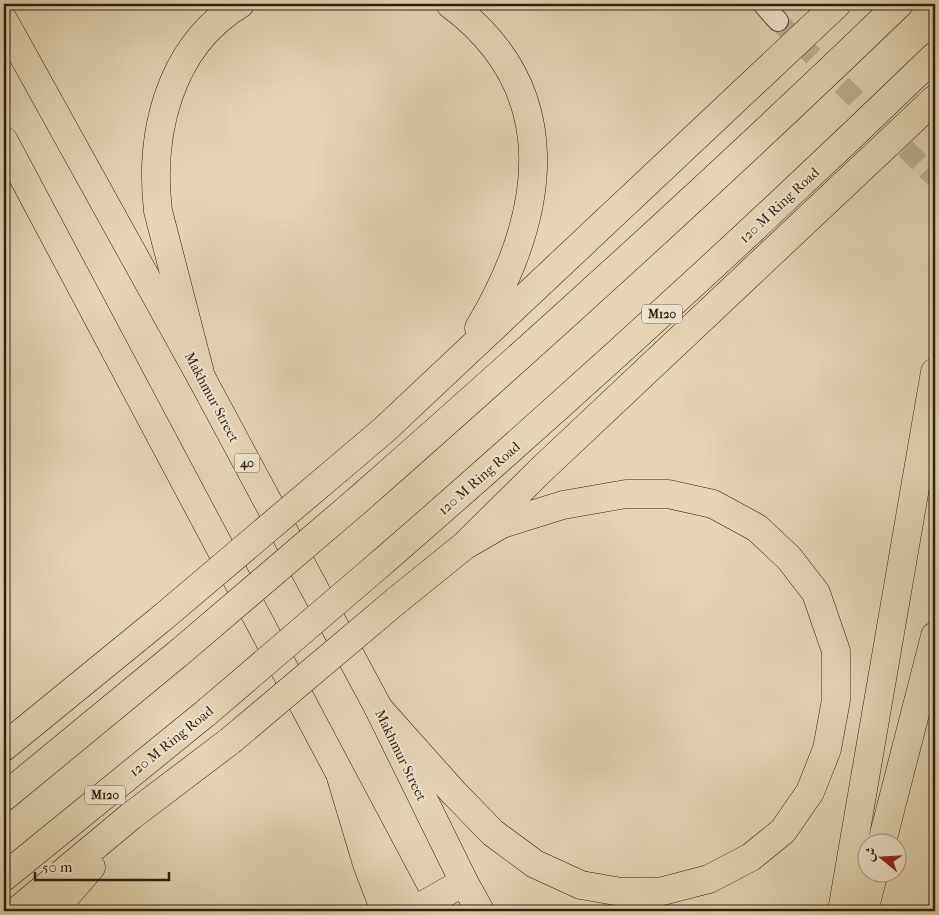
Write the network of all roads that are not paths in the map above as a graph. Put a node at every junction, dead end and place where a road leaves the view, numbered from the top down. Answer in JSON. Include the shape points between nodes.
{"nodes":[{"id":1,"x":240,"y":4,"type":"edge"},
{"id":2,"x":450,"y":4,"type":"edge"},
{"id":3,"x":763,"y":4,"type":"edge"},
{"id":4,"x":837,"y":4,"type":"edge"},
{"id":5,"x":899,"y":4,"type":"edge"},
{"id":6,"x":4,"y":21,"type":"edge"},
{"id":7,"x":778,"y":21,"type":"tunnel mouth"},
{"id":8,"x":935,"y":56,"type":"edge"},
{"id":9,"x":935,"y":99,"type":"edge"},
{"id":10,"x":4,"y":140,"type":"edge"},
{"id":11,"x":463,"y":355,"type":"junction"},
{"id":12,"x":935,"y":372,"type":"edge"},
{"id":13,"x":202,"y":378,"type":"junction"},
{"id":14,"x":464,"y":546,"type":"junction"},
{"id":15,"x":935,"y":636,"type":"edge"},
{"id":16,"x":378,"y":709,"type":"junction"},
{"id":17,"x":4,"y":747,"type":"edge"},
{"id":18,"x":341,"y":777,"type":"junction"},
{"id":19,"x":4,"y":797,"type":"edge"},
{"id":20,"x":131,"y":816,"type":"junction"},
{"id":21,"x":885,"y":832,"type":"edge"},
{"id":22,"x":4,"y":877,"type":"edge"},
{"id":23,"x":464,"y":882,"type":"junction"},
{"id":24,"x":871,"y":882,"type":"edge"},
{"id":25,"x":17,"y":911,"type":"edge"},
{"id":26,"x":53,"y":911,"type":"edge"},
{"id":27,"x":385,"y":911,"type":"edge"},
{"id":28,"x":413,"y":911,"type":"edge"},
{"id":29,"x":480,"y":911,"type":"edge"},
{"id":30,"x":842,"y":911,"type":"edge"},
{"id":31,"x":864,"y":911,"type":"edge"}],
"edges":[{"from":1,"to":13,"type":"highway","via":[[213,25],[192,49],[174,79],[163,111],[155,161],[158,211]]},
{"from":2,"to":11,"type":"highway","via":[[486,36],[513,75],[529,119],[534,151],[532,190],[522,237],[504,283]]},
{"from":3,"to":7,"type":"street"},
{"from":4,"to":11,"type":"highway"},
{"from":5,"to":19,"type":"highway","bridge":true,"via":[[669,222],[502,373],[180,652]]},
{"from":6,"to":13,"type":"highway","name":"Makhmur Street","number":"40"},
{"from":8,"to":22,"type":"highway","name":"120 M Ring Road","number":"M120","bridge":true,"via":[[654,321],[500,460],[207,712]]},
{"from":9,"to":14,"type":"highway"},
{"from":10,"to":18,"type":"highway"},
{"from":11,"to":17,"type":"highway","bridge":true,"via":[[384,430]]},
{"from":12,"to":30,"type":"highway"},
{"from":13,"to":16,"type":"highway","name":"Makhmur Street","number":"40"},
{"from":14,"to":16,"type":"highway","via":[[502,524],[563,505],[626,494],[668,494],[713,504],[757,528],[789,558],[816,593],[836,651],[836,700],[828,749],[810,792],[783,831],[751,857],[709,880],[659,892],[621,892],[581,886],[535,864],[492,833]]},
{"from":14,"to":20,"type":"highway","bridge":true,"via":[[230,742]]},
{"from":15,"to":21,"type":"highway"},
{"from":16,"to":23,"type":"highway","name":"Makhmur Street","number":"40"},
{"from":18,"to":27,"type":"highway"},
{"from":18,"to":28,"type":"highway"},
{"from":20,"to":25,"type":"highway"},
{"from":20,"to":26,"type":"highway"},
{"from":23,"to":28,"type":"highway"},
{"from":23,"to":29,"type":"highway","name":"Makhmur Street","number":"40"},
{"from":24,"to":31,"type":"highway"}]}
